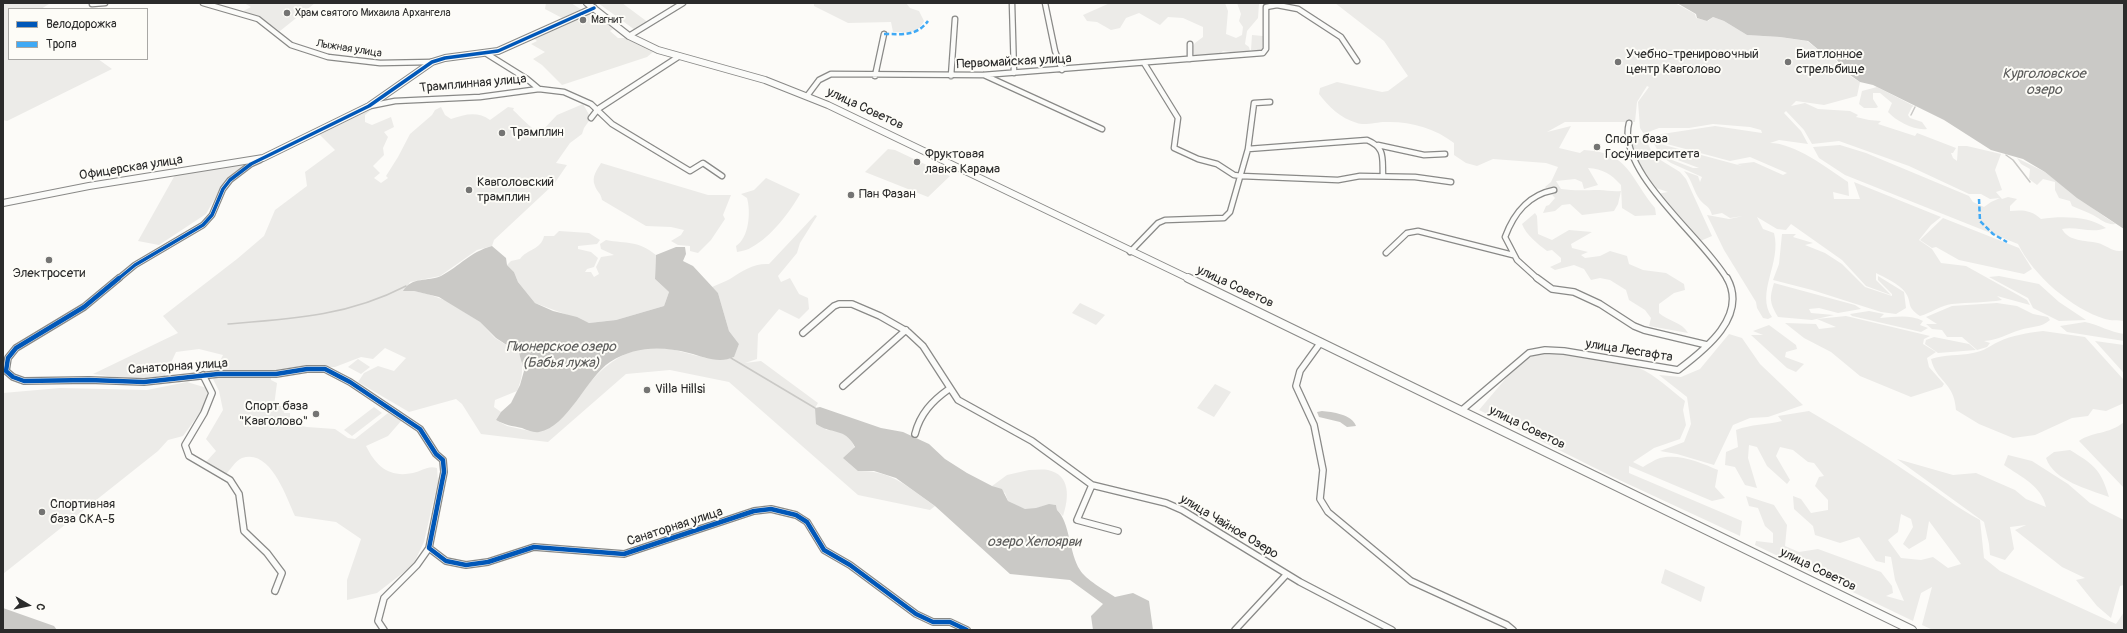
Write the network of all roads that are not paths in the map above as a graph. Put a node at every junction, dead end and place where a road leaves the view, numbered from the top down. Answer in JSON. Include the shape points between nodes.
{"nodes":[{"id":1,"x":105,"y":3,"type":"edge"},
{"id":2,"x":203,"y":3,"type":"edge"},
{"id":3,"x":587,"y":3,"type":"edge"},
{"id":4,"x":683,"y":3,"type":"edge"},
{"id":5,"x":1012,"y":3,"type":"edge"},
{"id":6,"x":1045,"y":3,"type":"edge"},
{"id":7,"x":92,"y":4,"type":"dead end"},
{"id":8,"x":594,"y":8,"type":"junction"},
{"id":9,"x":955,"y":19,"type":"dead end"},
{"id":10,"x":884,"y":34,"type":"dead end"},
{"id":11,"x":629,"y":36,"type":"junction"},
{"id":12,"x":1190,"y":44,"type":"dead end"},
{"id":13,"x":487,"y":54,"type":"junction"},
{"id":14,"x":678,"y":58,"type":"junction"},
{"id":15,"x":1190,"y":59,"type":"junction"},
{"id":16,"x":1357,"y":61,"type":"dead end"},
{"id":17,"x":432,"y":62,"type":"junction"},
{"id":18,"x":1144,"y":63,"type":"junction"},
{"id":19,"x":1062,"y":70,"type":"junction"},
{"id":20,"x":1014,"y":73,"type":"junction"},
{"id":21,"x":983,"y":75,"type":"junction"},
{"id":22,"x":875,"y":76,"type":"junction"},
{"id":23,"x":951,"y":76,"type":"junction"},
{"id":24,"x":539,"y":89,"type":"junction"},
{"id":25,"x":807,"y":96,"type":"junction"},
{"id":26,"x":1270,"y":102,"type":"dead end"},
{"id":27,"x":369,"y":106,"type":"junction"},
{"id":28,"x":598,"y":109,"type":"junction"},
{"id":29,"x":591,"y":118,"type":"dead end"},
{"id":30,"x":1628,"y":123,"type":"dead end"},
{"id":31,"x":1102,"y":129,"type":"dead end"},
{"id":32,"x":1378,"y":145,"type":"junction"},
{"id":33,"x":1248,"y":149,"type":"junction"},
{"id":34,"x":1445,"y":154,"type":"dead end"},
{"id":35,"x":263,"y":158,"type":"junction"},
{"id":36,"x":722,"y":176,"type":"dead end"},
{"id":37,"x":1241,"y":176,"type":"junction"},
{"id":38,"x":1383,"y":176,"type":"junction"},
{"id":39,"x":1451,"y":182,"type":"dead end"},
{"id":40,"x":1554,"y":190,"type":"dead end"},
{"id":41,"x":3,"y":204,"type":"edge"},
{"id":42,"x":1130,"y":252,"type":"junction"},
{"id":43,"x":1386,"y":253,"type":"dead end"},
{"id":44,"x":1514,"y":254,"type":"junction"},
{"id":45,"x":906,"y":330,"type":"junction"},
{"id":46,"x":803,"y":333,"type":"dead end"},
{"id":47,"x":1321,"y":342,"type":"junction"},
{"id":48,"x":1707,"y":345,"type":"junction"},
{"id":49,"x":203,"y":375,"type":"junction"},
{"id":50,"x":843,"y":386,"type":"dead end"},
{"id":51,"x":949,"y":389,"type":"junction"},
{"id":52,"x":1462,"y":410,"type":"junction"},
{"id":53,"x":915,"y":434,"type":"dead end"},
{"id":54,"x":1092,"y":485,"type":"junction"},
{"id":55,"x":1118,"y":531,"type":"dead end"},
{"id":56,"x":429,"y":548,"type":"junction"},
{"id":57,"x":1286,"y":575,"type":"junction"},
{"id":58,"x":276,"y":591,"type":"dead end"},
{"id":59,"x":384,"y":630,"type":"edge"},
{"id":60,"x":967,"y":630,"type":"edge"},
{"id":61,"x":1235,"y":630,"type":"edge"},
{"id":62,"x":1392,"y":630,"type":"edge"},
{"id":63,"x":1513,"y":630,"type":"edge"},
{"id":64,"x":1912,"y":630,"type":"edge"}],
"edges":[{"from":1,"to":7,"type":"street"},
{"from":2,"to":17,"type":"street","name":"Лыжная улица","via":[[266,23],[286,42],[334,58],[394,64]]},
{"from":3,"to":8,"type":"main road","name":"улица Советов"},
{"from":4,"to":11,"type":"street"},
{"from":5,"to":20,"type":"street"},
{"from":6,"to":19,"type":"street","via":[[1055,51]]},
{"from":8,"to":11,"type":"main road","name":"улица Советов"},
{"from":8,"to":13,"type":"main road","name":"Санаторная улица","via":[[518,44]]},
{"from":9,"to":23,"type":"street"},
{"from":10,"to":22,"type":"street"},
{"from":11,"to":14,"type":"main road","name":"улица Советов"},
{"from":12,"to":15,"type":"street"},
{"from":13,"to":17,"type":"main road","name":"Санаторная улица","via":[[445,58]]},
{"from":13,"to":24,"type":"street","name":"Трамплинная улица"},
{"from":14,"to":25,"type":"main road","name":"улица Советов","via":[[749,75]]},
{"from":14,"to":28,"type":"street"},
{"from":15,"to":16,"type":"street","name":"Первомайская улица","via":[[1263,53],[1266,49],[1266,7],[1277,5],[1298,9],[1341,37]]},
{"from":15,"to":18,"type":"street","name":"Первомайская улица"},
{"from":17,"to":27,"type":"main road","name":"Санаторная улица"},
{"from":18,"to":19,"type":"street","name":"Первомайская улица"},
{"from":18,"to":37,"type":"street","via":[[1178,118],[1174,148],[1198,159],[1218,164],[1234,175]]},
{"from":19,"to":20,"type":"street","name":"Первомайская улица"},
{"from":20,"to":21,"type":"street","name":"Первомайская улица"},
{"from":21,"to":23,"type":"street","name":"Первомайская улица"},
{"from":21,"to":31,"type":"street"},
{"from":22,"to":23,"type":"street","name":"Первомайская улица"},
{"from":22,"to":25,"type":"street","name":"Первомайская улица","via":[[824,76]]},
{"from":24,"to":27,"type":"street","name":"Трамплинная улица","via":[[480,97],[395,101]]},
{"from":24,"to":28,"type":"street","via":[[564,92],[581,98]]},
{"from":25,"to":42,"type":"main road","name":"улица Советов"},
{"from":26,"to":33,"type":"street","via":[[1254,103]]},
{"from":27,"to":35,"type":"main road","name":"Санаторная улица"},
{"from":28,"to":29,"type":"street"},
{"from":28,"to":36,"type":"street","via":[[612,124],[690,171],[704,163]]},
{"from":30,"to":48,"type":"street","name":"улица Лесгафта","via":[[1625,134],[1630,150],[1654,192],[1727,278],[1734,298],[1731,313]]},
{"from":32,"to":33,"type":"street","via":[[1367,140]]},
{"from":32,"to":34,"type":"street","via":[[1424,155]]},
{"from":32,"to":38,"type":"street","via":[[1382,153]]},
{"from":33,"to":37,"type":"street"},
{"from":35,"to":41,"type":"main road","name":"Офицерская улица","via":[[88,186]]},
{"from":35,"to":49,"type":"street","name":"Санаторная улица","via":[[230,180],[223,189],[212,215],[203,225],[135,265],[84,308],[8,354],[5,363],[6,371],[24,381],[144,382]]},
{"from":37,"to":38,"type":"street","via":[[1338,180],[1360,176]]},
{"from":37,"to":42,"type":"street","via":[[1230,212],[1224,218],[1165,220],[1158,223]]},
{"from":38,"to":39,"type":"street"},
{"from":40,"to":44,"type":"street","via":[[1532,197],[1509,224],[1505,237]]},
{"from":42,"to":47,"type":"main road","name":"улица Советов"},
{"from":43,"to":44,"type":"street","via":[[1412,231],[1432,233]]},
{"from":44,"to":48,"type":"street","via":[[1533,275],[1552,289],[1574,292],[1644,330]]},
{"from":45,"to":46,"type":"street","via":[[896,322],[853,304],[844,303],[834,306]]},
{"from":45,"to":50,"type":"street"},
{"from":45,"to":51,"type":"street","via":[[932,356]]},
{"from":47,"to":52,"type":"main road","name":"улица Советов"},
{"from":47,"to":63,"type":"street","via":[[1300,371],[1296,386],[1314,425],[1323,470],[1320,499],[1328,512],[1411,582]]},
{"from":48,"to":52,"type":"street","name":"улица Лесгафта","via":[[1678,370],[1564,351],[1545,350],[1529,353]]},
{"from":49,"to":56,"type":"street","name":"Санаторная улица","via":[[276,374],[325,369],[350,382],[420,429],[436,454],[444,460],[444,472]]},
{"from":49,"to":58,"type":"street","via":[[212,393],[209,408],[185,445],[189,456],[230,480],[239,494],[244,531],[268,553],[282,573]]},
{"from":51,"to":53,"type":"street","via":[[924,411]]},
{"from":51,"to":54,"type":"street","name":"улица Чайное Озеро","via":[[958,400],[1032,441]]},
{"from":52,"to":64,"type":"main road","name":"улица Советов"},
{"from":54,"to":55,"type":"street","via":[[1077,520]]},
{"from":54,"to":57,"type":"street","name":"улица Чайное Озеро","via":[[1177,508]]},
{"from":56,"to":59,"type":"street","via":[[417,565],[384,598],[378,621]]},
{"from":56,"to":60,"type":"street","name":"Санаторная улица","via":[[446,561],[466,565],[488,562],[534,547],[624,554],[754,511],[771,509],[796,515],[807,522],[824,550],[850,565],[916,614],[933,622],[950,622]]},
{"from":57,"to":61,"type":"street"},
{"from":57,"to":62,"type":"street","name":"улица Чайное Озеро"}]}
